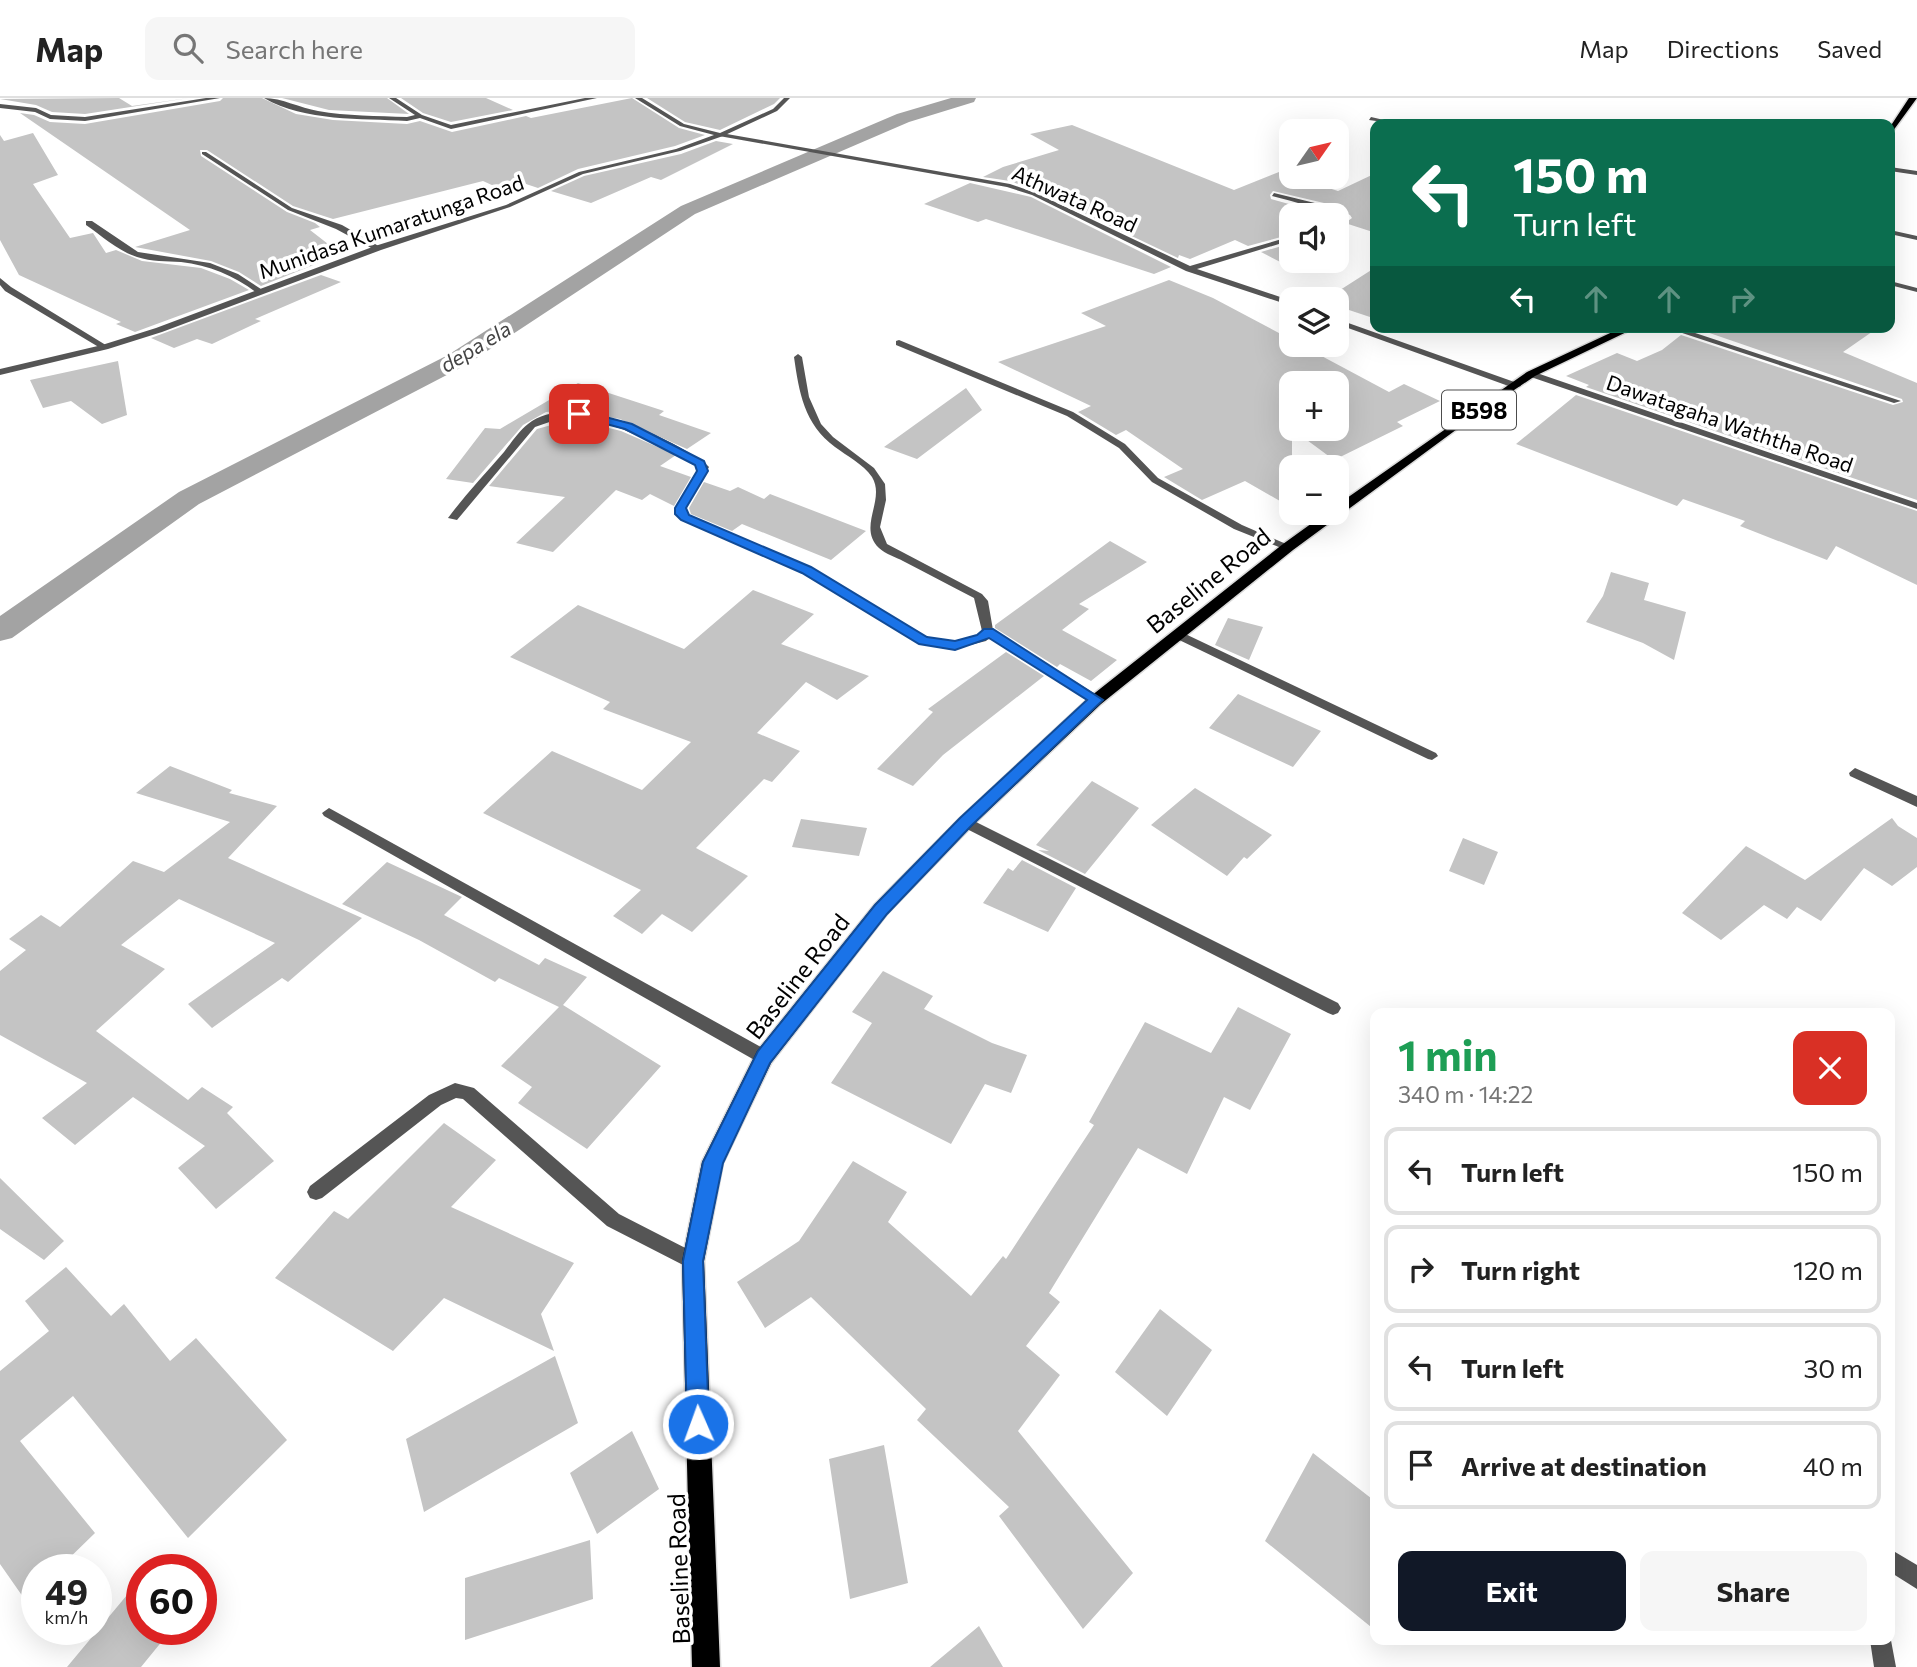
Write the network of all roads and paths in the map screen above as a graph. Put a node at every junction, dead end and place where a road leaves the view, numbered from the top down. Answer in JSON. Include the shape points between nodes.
{"nodes":[{"id":1,"x":217,"y":98,"type":"edge"},
{"id":2,"x":267,"y":98,"type":"edge"},
{"id":3,"x":392,"y":98,"type":"edge"},
{"id":4,"x":594,"y":98,"type":"edge"},
{"id":5,"x":638,"y":98,"type":"edge"},
{"id":6,"x":787,"y":98,"type":"edge"},
{"id":7,"x":1913,"y":98,"type":"edge"},
{"id":8,"x":0,"y":106,"type":"edge"},
{"id":9,"x":420,"y":116,"type":"junction"},
{"id":10,"x":1371,"y":118,"type":"dead end"},
{"id":11,"x":1375,"y":119,"type":"edge"},
{"id":12,"x":1895,"y":125,"type":"edge"},
{"id":13,"x":721,"y":135,"type":"junction"},
{"id":14,"x":204,"y":153,"type":"dead end"},
{"id":15,"x":1895,"y":170,"type":"edge"},
{"id":16,"x":1917,"y":173,"type":"edge"},
{"id":17,"x":1274,"y":195,"type":"dead end"},
{"id":18,"x":1308,"y":203,"type":"edge"},
{"id":19,"x":89,"y":223,"type":"dead end"},
{"id":20,"x":1895,"y":233,"type":"edge"},
{"id":21,"x":1917,"y":238,"type":"edge"},
{"id":22,"x":1279,"y":241,"type":"edge"},
{"id":23,"x":378,"y":248,"type":"junction"},
{"id":24,"x":1189,"y":270,"type":"junction"},
{"id":25,"x":0,"y":279,"type":"edge"},
{"id":26,"x":1895,"y":284,"type":"edge"},
{"id":27,"x":1917,"y":290,"type":"edge"},
{"id":28,"x":260,"y":291,"type":"junction"},
{"id":29,"x":1279,"y":300,"type":"edge"},
{"id":30,"x":1349,"y":325,"type":"edge"},
{"id":31,"x":1370,"y":333,"type":"edge"},
{"id":32,"x":1370,"y":333,"type":"edge"},
{"id":33,"x":1619,"y":333,"type":"edge"},
{"id":34,"x":1687,"y":333,"type":"edge"},
{"id":35,"x":899,"y":343,"type":"dead end"},
{"id":36,"x":105,"y":347,"type":"junction"},
{"id":37,"x":798,"y":357,"type":"dead end"},
{"id":38,"x":0,"y":372,"type":"edge"},
{"id":39,"x":1531,"y":374,"type":"junction"},
{"id":40,"x":1517,"y":386,"type":"junction"},
{"id":41,"x":1898,"y":401,"type":"dead end"},
{"id":42,"x":1349,"y":503,"type":"edge"},
{"id":43,"x":1917,"y":506,"type":"edge"},
{"id":44,"x":453,"y":518,"type":"dead end"},
{"id":45,"x":1318,"y":525,"type":"edge"},
{"id":46,"x":1288,"y":547,"type":"junction"},
{"id":47,"x":988,"y":632,"type":"junction"},
{"id":48,"x":1179,"y":635,"type":"junction"},
{"id":49,"x":1096,"y":700,"type":"junction"},
{"id":50,"x":1432,"y":756,"type":"dead end"},
{"id":51,"x":1855,"y":773,"type":"dead end"},
{"id":52,"x":1917,"y":802,"type":"edge"},
{"id":53,"x":329,"y":813,"type":"dead end"},
{"id":54,"x":966,"y":822,"type":"junction"},
{"id":55,"x":1333,"y":1008,"type":"dead end"},
{"id":56,"x":764,"y":1057,"type":"junction"},
{"id":57,"x":316,"y":1192,"type":"dead end"},
{"id":58,"x":693,"y":1261,"type":"junction"},
{"id":59,"x":1895,"y":1563,"type":"edge"},
{"id":60,"x":1917,"y":1578,"type":"edge"},
{"id":61,"x":1882,"y":1645,"type":"edge"},
{"id":62,"x":706,"y":1667,"type":"edge"},
{"id":63,"x":1885,"y":1667,"type":"edge"}],
"edges":[{"from":1,"to":8,"type":"street","via":[[85,119]]},
{"from":2,"to":9,"type":"street","via":[[313,113]]},
{"from":3,"to":9,"type":"street"},
{"from":4,"to":9,"type":"street","via":[[451,127]]},
{"from":5,"to":13,"type":"street","name":"Athwata Road","via":[[682,125]]},
{"from":6,"to":13,"type":"street","name":"Munidasa Kumaratunga Road","via":[[775,110]]},
{"from":7,"to":12,"type":"main road"},
{"from":10,"to":11,"type":"street"},
{"from":13,"to":23,"type":"street","name":"Munidasa Kumaratunga Road","via":[[581,173],[508,206]]},
{"from":13,"to":24,"type":"street","name":"Athwata Road","via":[[1008,185]]},
{"from":14,"to":23,"type":"street","via":[[290,209]]},
{"from":15,"to":16,"type":"street"},
{"from":17,"to":18,"type":"street"},
{"from":19,"to":28,"type":"street","via":[[135,254],[213,266]]},
{"from":20,"to":21,"type":"street"},
{"from":22,"to":24,"type":"street"},
{"from":23,"to":28,"type":"street","name":"Munidasa Kumaratunga Road"},
{"from":24,"to":29,"type":"street","name":"Athwata Road"},
{"from":25,"to":36,"type":"street","via":[[8,289]]},
{"from":26,"to":27,"type":"street"},
{"from":28,"to":36,"type":"street","name":"Munidasa Kumaratunga Road"},
{"from":30,"to":31,"type":"street"},
{"from":32,"to":40,"type":"street"},
{"from":33,"to":39,"type":"main road","name":"Baseline Road","number":"B598"},
{"from":34,"to":41,"type":"street"},
{"from":35,"to":46,"type":"street","via":[[1070,414],[1122,446],[1155,480],[1238,527]]},
{"from":36,"to":38,"type":"street","name":"Munidasa Kumaratunga Road"},
{"from":37,"to":47,"type":"street","via":[[808,409],[824,433],[880,483],[874,532],[883,546],[978,596]]},
{"from":39,"to":40,"type":"main road","name":"Baseline Road","number":"B598"},
{"from":39,"to":43,"type":"street","name":"Dawatagaha Waththa Road"},
{"from":40,"to":42,"type":"main road","name":"Baseline Road","number":"B598"},
{"from":44,"to":47,"type":"street","via":[[532,425],[579,414],[628,426],[700,463],[703,471],[681,508],[685,518],[807,570],[924,641],[955,645]]},
{"from":45,"to":46,"type":"main road","name":"Baseline Road","number":"B598"},
{"from":46,"to":48,"type":"main road","name":"Baseline Road","number":"B598"},
{"from":47,"to":49,"type":"street"},
{"from":48,"to":49,"type":"main road","name":"Baseline Road","number":"B598"},
{"from":48,"to":50,"type":"street"},
{"from":49,"to":54,"type":"main road","name":"Baseline Road","number":"B598"},
{"from":51,"to":52,"type":"street"},
{"from":53,"to":56,"type":"street"},
{"from":54,"to":55,"type":"street"},
{"from":54,"to":56,"type":"main road","name":"Baseline Road","number":"B598","via":[[881,909]]},
{"from":56,"to":58,"type":"main road","name":"Baseline Road","number":"B598","via":[[713,1162]]},
{"from":57,"to":58,"type":"street","via":[[435,1100],[455,1090],[468,1093],[613,1220]]},
{"from":58,"to":62,"type":"main road","name":"Baseline Road","number":"B598"},
{"from":59,"to":60,"type":"street"},
{"from":61,"to":63,"type":"street"}]}
